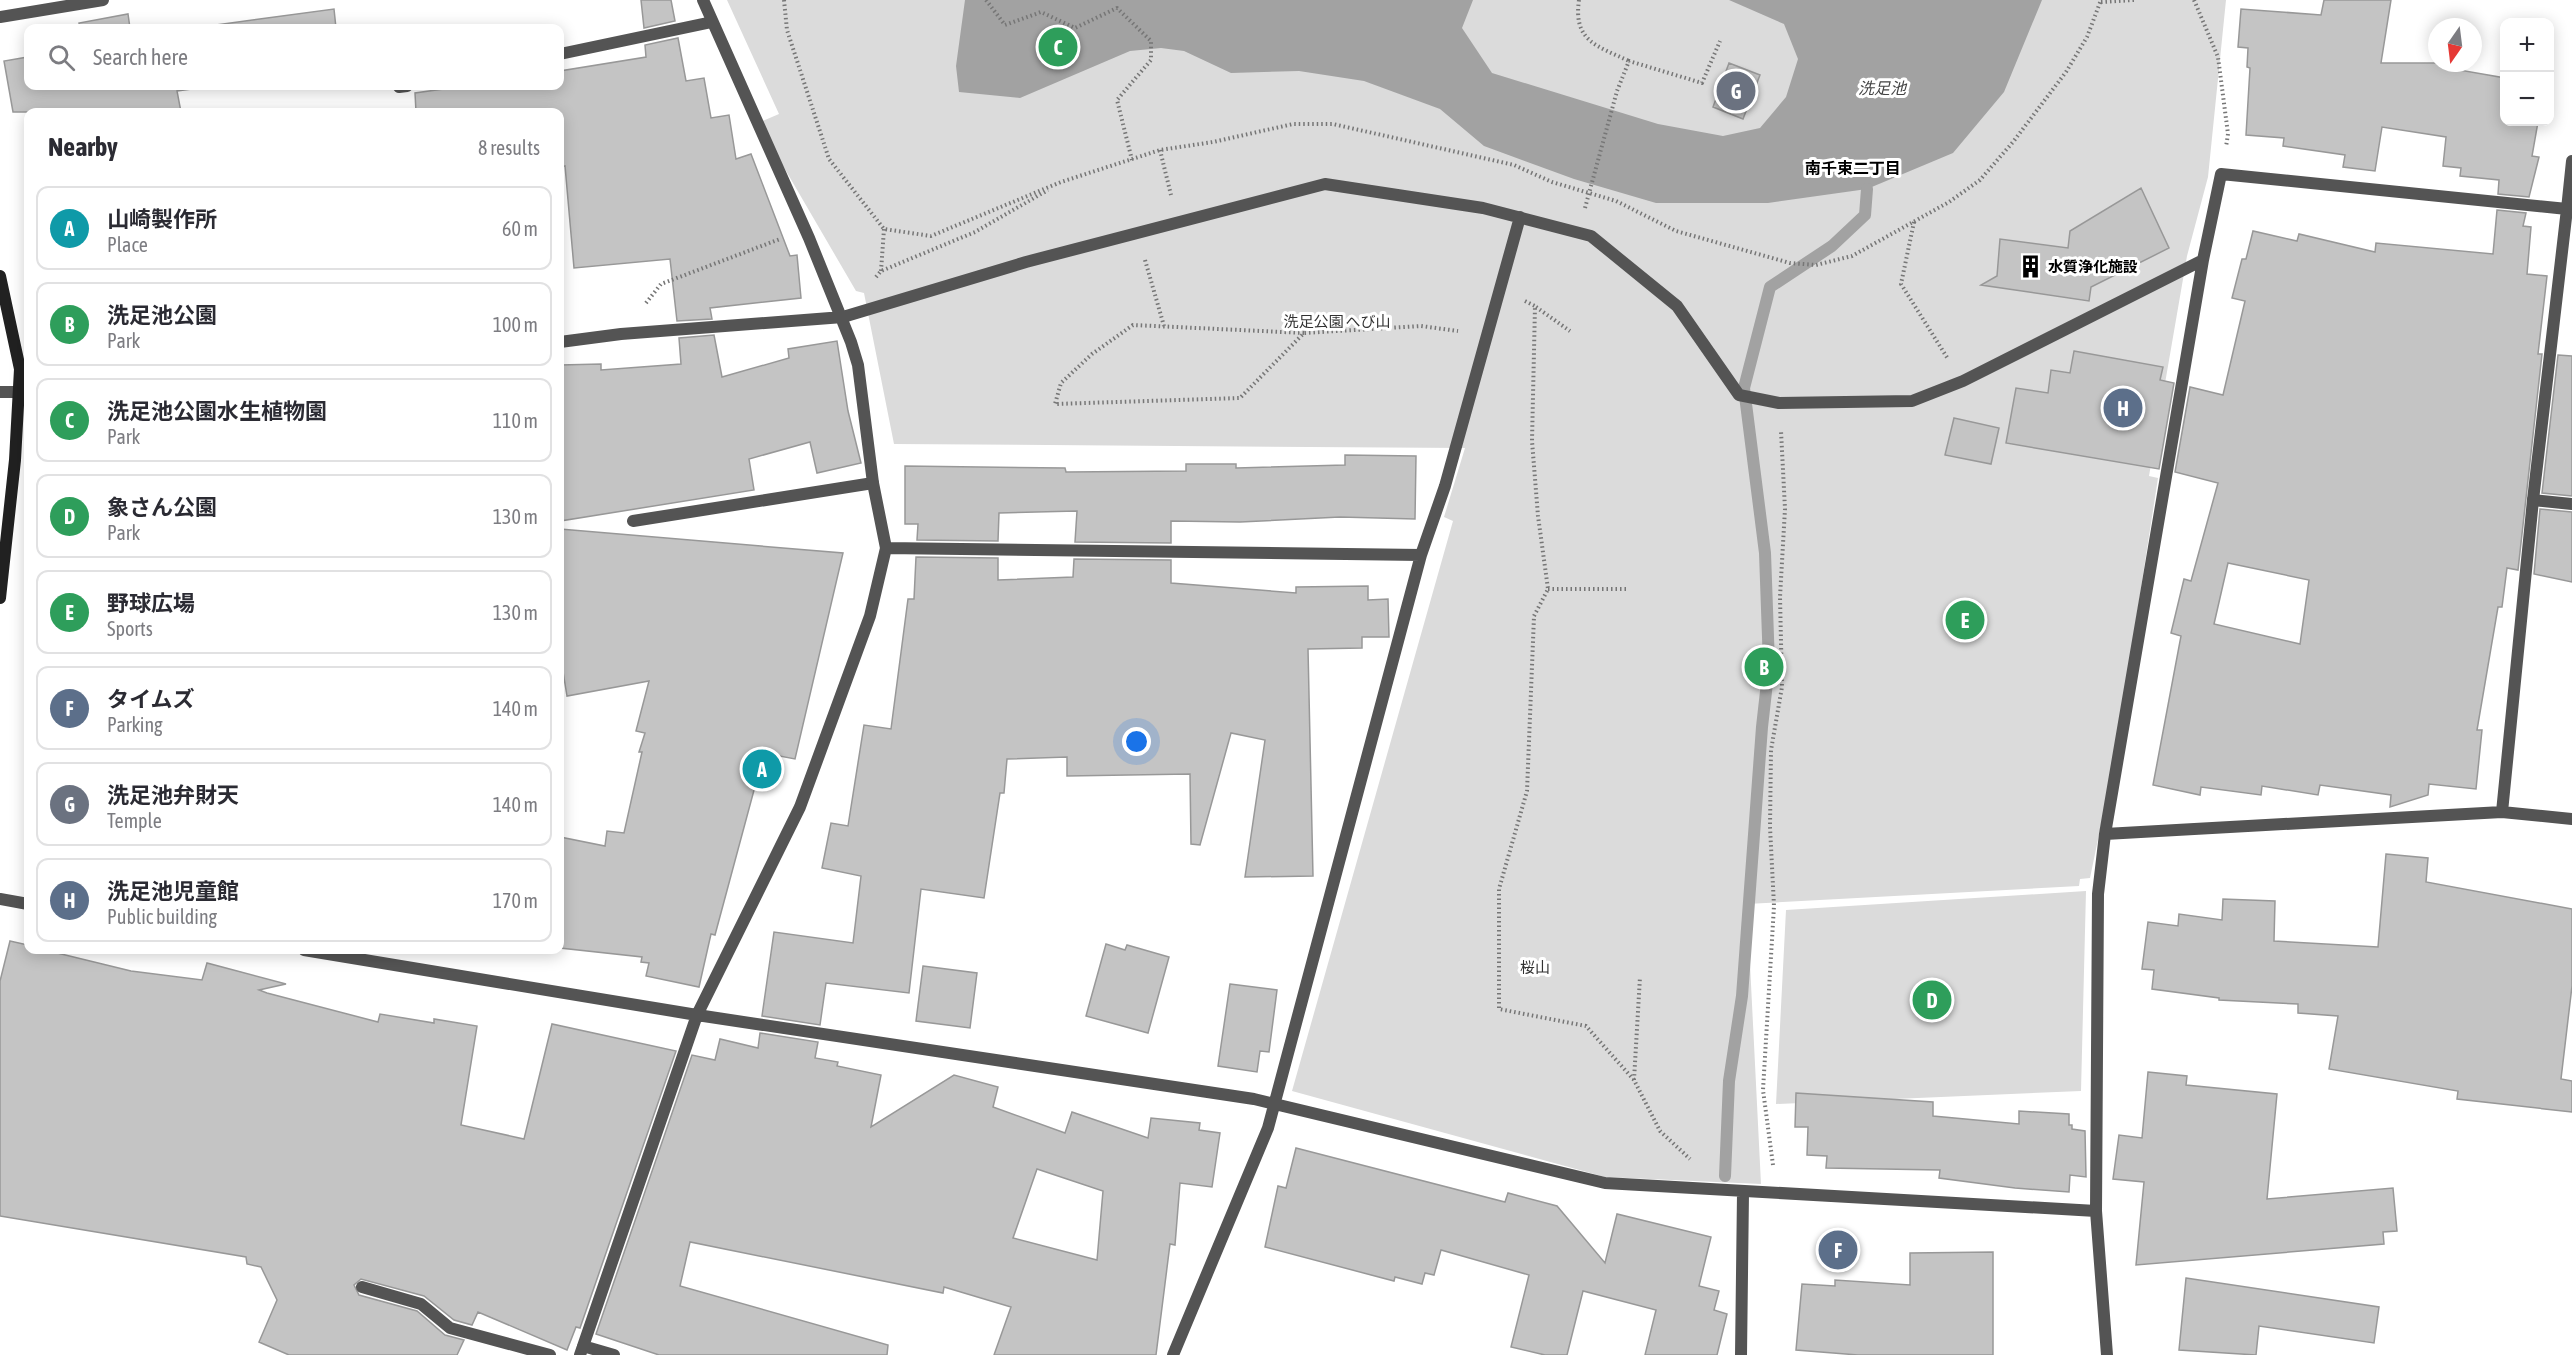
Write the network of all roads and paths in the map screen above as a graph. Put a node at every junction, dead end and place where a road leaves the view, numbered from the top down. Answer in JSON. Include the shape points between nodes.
{"nodes":[{"id":1,"x":103,"y":0,"type":"edge"},
{"id":2,"x":703,"y":0,"type":"edge"},
{"id":3,"x":784,"y":0,"type":"edge"},
{"id":4,"x":986,"y":0,"type":"edge"},
{"id":5,"x":1579,"y":0,"type":"edge"},
{"id":6,"x":2134,"y":0,"type":"edge"},
{"id":7,"x":2194,"y":0,"type":"edge"},
{"id":8,"x":2101,"y":1,"type":"edge"},
{"id":9,"x":0,"y":17,"type":"edge"},
{"id":10,"x":712,"y":22,"type":"junction"},
{"id":11,"x":1720,"y":41,"type":"dead end"},
{"id":12,"x":564,"y":53,"type":"edge"},
{"id":13,"x":1629,"y":61,"type":"junction"},
{"id":14,"x":1160,"y":150,"type":"junction"},
{"id":15,"x":1132,"y":160,"type":"junction"},
{"id":16,"x":2572,"y":161,"type":"edge"},
{"id":17,"x":2221,"y":174,"type":"junction"},
{"id":18,"x":1061,"y":182,"type":"junction"},
{"id":19,"x":1588,"y":192,"type":"junction"},
{"id":20,"x":2570,"y":209,"type":"edge"},
{"id":21,"x":1520,"y":217,"type":"junction"},
{"id":22,"x":1914,"y":221,"type":"junction"},
{"id":23,"x":1178,"y":222,"type":"junction"},
{"id":24,"x":884,"y":229,"type":"junction"},
{"id":25,"x":1137,"y":233,"type":"junction"},
{"id":26,"x":809,"y":238,"type":"junction"},
{"id":27,"x":2203,"y":260,"type":"junction"},
{"id":28,"x":881,"y":270,"type":"junction"},
{"id":29,"x":0,"y":276,"type":"edge"},
{"id":30,"x":875,"y":278,"type":"dead end"},
{"id":31,"x":1500,"y":288,"type":"junction"},
{"id":32,"x":1535,"y":306,"type":"junction"},
{"id":33,"x":843,"y":317,"type":"junction"},
{"id":34,"x":1164,"y":326,"type":"junction"},
{"id":35,"x":1570,"y":331,"type":"dead end"},
{"id":36,"x":1304,"y":333,"type":"junction"},
{"id":37,"x":621,"y":334,"type":"junction"},
{"id":38,"x":1488,"y":334,"type":"junction"},
{"id":39,"x":564,"y":341,"type":"edge"},
{"id":40,"x":1963,"y":381,"type":"junction"},
{"id":41,"x":0,"y":392,"type":"edge"},
{"id":42,"x":23,"y":392,"type":"edge"},
{"id":43,"x":1779,"y":403,"type":"junction"},
{"id":44,"x":873,"y":483,"type":"junction"},
{"id":45,"x":2533,"y":500,"type":"junction"},
{"id":46,"x":2572,"y":504,"type":"edge"},
{"id":47,"x":633,"y":521,"type":"dead end"},
{"id":48,"x":886,"y":548,"type":"junction"},
{"id":49,"x":1421,"y":555,"type":"junction"},
{"id":50,"x":1548,"y":589,"type":"junction"},
{"id":51,"x":1627,"y":590,"type":"dead end"},
{"id":52,"x":0,"y":598,"type":"edge"},
{"id":53,"x":2502,"y":812,"type":"junction"},
{"id":54,"x":2572,"y":819,"type":"edge"},
{"id":55,"x":2105,"y":834,"type":"junction"},
{"id":56,"x":0,"y":899,"type":"edge"},
{"id":57,"x":24,"y":903,"type":"edge"},
{"id":58,"x":345,"y":954,"type":"edge"},
{"id":59,"x":1640,"y":977,"type":"dead end"},
{"id":60,"x":697,"y":1015,"type":"junction"},
{"id":61,"x":1634,"y":1080,"type":"junction"},
{"id":62,"x":1274,"y":1104,"type":"junction"},
{"id":63,"x":1724,"y":1191,"type":"junction"},
{"id":64,"x":1776,"y":1192,"type":"junction"},
{"id":65,"x":1743,"y":1193,"type":"junction"},
{"id":66,"x":2096,"y":1210,"type":"junction"},
{"id":67,"x":362,"y":1287,"type":"dead end"},
{"id":68,"x":582,"y":1351,"type":"edge"},
{"id":69,"x":550,"y":1355,"type":"edge"},
{"id":70,"x":614,"y":1355,"type":"edge"},
{"id":71,"x":1173,"y":1355,"type":"edge"},
{"id":72,"x":1741,"y":1355,"type":"edge"},
{"id":73,"x":2107,"y":1355,"type":"edge"}],
"edges":[{"from":1,"to":9,"type":"street"},
{"from":2,"to":10,"type":"street"},
{"from":3,"to":24,"type":"path","via":[[787,30],[829,159]]},
{"from":4,"to":15,"type":"path","via":[[1005,25],[1041,12],[1075,28],[1117,8],[1151,41],[1150,60],[1117,100]]},
{"from":5,"to":13,"type":"path","via":[[1576,19],[1589,43]]},
{"from":6,"to":8,"type":"path"},
{"from":7,"to":17,"type":"path","via":[[2218,57],[2228,134]]},
{"from":8,"to":22,"type":"path","via":[[2087,37],[2066,72],[2013,142],[1980,180]]},
{"from":10,"to":12,"type":"street"},
{"from":10,"to":26,"type":"street"},
{"from":11,"to":13,"type":"path","via":[[1702,82]]},
{"from":13,"to":19,"type":"path"},
{"from":14,"to":15,"type":"path"},
{"from":14,"to":19,"type":"path","via":[[1293,124],[1333,124],[1514,165]]},
{"from":14,"to":23,"type":"path"},
{"from":15,"to":18,"type":"path"},
{"from":16,"to":20,"type":"street"},
{"from":17,"to":20,"type":"street"},
{"from":17,"to":27,"type":"street"},
{"from":18,"to":24,"type":"path","via":[[931,236]]},
{"from":18,"to":28,"type":"path","via":[[975,232]]},
{"from":19,"to":22,"type":"path","via":[[1616,201],[1676,231],[1790,263],[1816,265],[1852,256]]},
{"from":20,"to":45,"type":"street"},
{"from":21,"to":23,"type":"street","via":[[1325,184]]},
{"from":21,"to":31,"type":"street"},
{"from":21,"to":43,"type":"street","via":[[1591,236],[1677,306],[1739,395]]},
{"from":22,"to":40,"type":"path","via":[[1901,284]]},
{"from":23,"to":25,"type":"street"},
{"from":24,"to":28,"type":"path"},
{"from":25,"to":33,"type":"street"},
{"from":25,"to":34,"type":"path"},
{"from":26,"to":33,"type":"street"},
{"from":26,"to":37,"type":"path","via":[[780,240],[661,284]]},
{"from":27,"to":40,"type":"street"},
{"from":27,"to":55,"type":"street"},
{"from":28,"to":30,"type":"path"},
{"from":29,"to":42,"type":"street"},
{"from":31,"to":32,"type":"path"},
{"from":31,"to":38,"type":"street"},
{"from":32,"to":35,"type":"path"},
{"from":32,"to":50,"type":"path","via":[[1532,441]]},
{"from":33,"to":37,"type":"street"},
{"from":33,"to":44,"type":"street","via":[[858,365]]},
{"from":34,"to":36,"type":"path"},
{"from":34,"to":36,"type":"path","via":[[1133,326],[1092,354],[1061,383],[1056,404],[1240,398]]},
{"from":36,"to":38,"type":"path","via":[[1421,326]]},
{"from":37,"to":39,"type":"street"},
{"from":38,"to":49,"type":"street"},
{"from":40,"to":43,"type":"street","via":[[1912,401]]},
{"from":41,"to":42,"type":"street"},
{"from":42,"to":52,"type":"street"},
{"from":43,"to":64,"type":"path","via":[[1785,508],[1780,597],[1782,687],[1771,750],[1774,906],[1763,1090]]},
{"from":44,"to":47,"type":"street"},
{"from":44,"to":48,"type":"street"},
{"from":45,"to":46,"type":"street"},
{"from":45,"to":53,"type":"street"},
{"from":48,"to":49,"type":"street"},
{"from":48,"to":60,"type":"street","via":[[870,616],[800,807]]},
{"from":49,"to":62,"type":"street"},
{"from":50,"to":51,"type":"path"},
{"from":50,"to":61,"type":"path","via":[[1534,616],[1527,790],[1499,889],[1499,1010],[1586,1026]]},
{"from":53,"to":54,"type":"street"},
{"from":53,"to":55,"type":"street"},
{"from":55,"to":66,"type":"street","via":[[2098,894]]},
{"from":56,"to":57,"type":"street"},
{"from":58,"to":60,"type":"street"},
{"from":59,"to":61,"type":"path"},
{"from":60,"to":62,"type":"street"},
{"from":60,"to":68,"type":"street"},
{"from":61,"to":63,"type":"path","via":[[1660,1131]]},
{"from":62,"to":63,"type":"street","via":[[1605,1183]]},
{"from":62,"to":71,"type":"street","via":[[1268,1128]]},
{"from":63,"to":65,"type":"street"},
{"from":64,"to":65,"type":"street"},
{"from":64,"to":66,"type":"street"},
{"from":65,"to":72,"type":"street"},
{"from":66,"to":73,"type":"street"},
{"from":67,"to":69,"type":"street","via":[[421,1304],[450,1328]]},
{"from":68,"to":70,"type":"street"}]}
